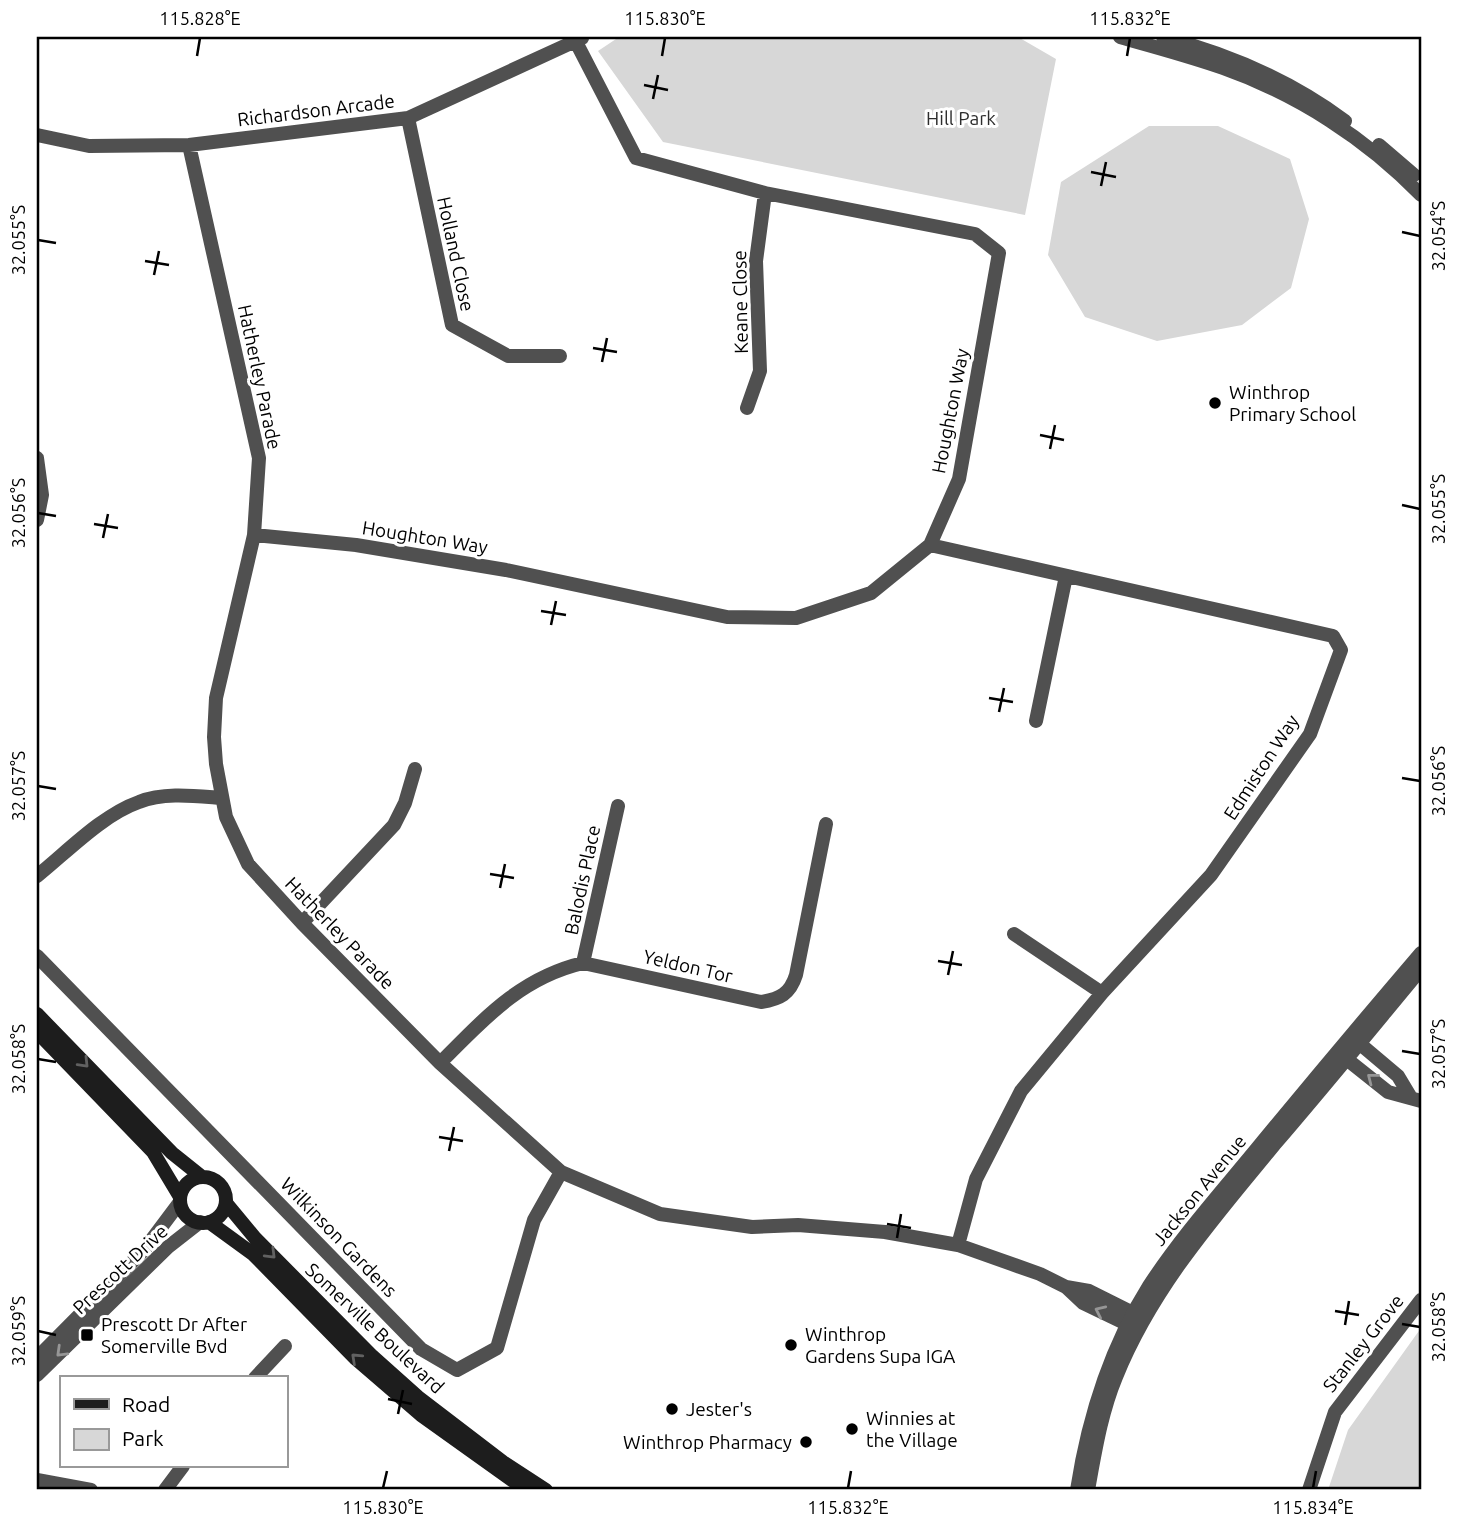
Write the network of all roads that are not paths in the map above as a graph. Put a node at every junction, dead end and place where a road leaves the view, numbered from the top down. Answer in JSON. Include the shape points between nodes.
{"nodes":[{"id":1,"x":1120,"y":37,"type":"edge"},
{"id":2,"x":1163,"y":37,"type":"edge"},
{"id":3,"x":579,"y":39,"type":"edge"},
{"id":4,"x":1192,"y":46,"type":"edge"},
{"id":5,"x":408,"y":118,"type":"junction"},
{"id":6,"x":37,"y":135,"type":"edge"},
{"id":7,"x":189,"y":145,"type":"junction"},
{"id":8,"x":1421,"y":182,"type":"edge"},
{"id":9,"x":765,"y":193,"type":"junction"},
{"id":10,"x":1421,"y":195,"type":"edge"},
{"id":11,"x":560,"y":356,"type":"dead end"},
{"id":12,"x":747,"y":408,"type":"dead end"},
{"id":13,"x":37,"y":458,"type":"edge"},
{"id":14,"x":37,"y":520,"type":"edge"},
{"id":15,"x":254,"y":535,"type":"junction"},
{"id":16,"x":930,"y":545,"type":"junction"},
{"id":17,"x":1066,"y":576,"type":"junction"},
{"id":18,"x":1036,"y":721,"type":"dead end"},
{"id":19,"x":415,"y":769,"type":"dead end"},
{"id":20,"x":221,"y":798,"type":"junction"},
{"id":21,"x":618,"y":806,"type":"dead end"},
{"id":22,"x":826,"y":824,"type":"dead end"},
{"id":23,"x":37,"y":876,"type":"edge"},
{"id":24,"x":302,"y":923,"type":"junction"},
{"id":25,"x":1014,"y":934,"type":"dead end"},
{"id":26,"x":1421,"y":953,"type":"edge"},
{"id":27,"x":37,"y":956,"type":"edge"},
{"id":28,"x":583,"y":963,"type":"junction"},
{"id":29,"x":1421,"y":970,"type":"edge"},
{"id":30,"x":1102,"y":993,"type":"junction"},
{"id":31,"x":37,"y":1014,"type":"edge"},
{"id":32,"x":37,"y":1032,"type":"edge"},
{"id":33,"x":1355,"y":1040,"type":"junction"},
{"id":34,"x":1342,"y":1055,"type":"junction"},
{"id":35,"x":440,"y":1063,"type":"junction"},
{"id":36,"x":1416,"y":1099,"type":"edge"},
{"id":37,"x":561,"y":1172,"type":"junction"},
{"id":38,"x":202,"y":1177,"type":"junction"},
{"id":39,"x":180,"y":1200,"type":"junction"},
{"id":40,"x":226,"y":1203,"type":"junction"},
{"id":41,"x":204,"y":1222,"type":"junction"},
{"id":42,"x":958,"y":1245,"type":"junction"},
{"id":43,"x":1421,"y":1300,"type":"edge"},
{"id":44,"x":1136,"y":1322,"type":"junction"},
{"id":45,"x":285,"y":1346,"type":"dead end"},
{"id":46,"x":37,"y":1358,"type":"edge"},
{"id":47,"x":37,"y":1375,"type":"edge"},
{"id":48,"x":258,"y":1376,"type":"edge"},
{"id":49,"x":182,"y":1468,"type":"edge"},
{"id":50,"x":37,"y":1479,"type":"edge"},
{"id":51,"x":91,"y":1490,"type":"edge"},
{"id":52,"x":165,"y":1490,"type":"edge"},
{"id":53,"x":526,"y":1490,"type":"edge"},
{"id":54,"x":546,"y":1490,"type":"edge"},
{"id":55,"x":1077,"y":1490,"type":"edge"},
{"id":56,"x":1088,"y":1490,"type":"edge"},
{"id":57,"x":1309,"y":1490,"type":"edge"}],
"edges":[{"from":1,"to":4,"type":"street"},
{"from":2,"to":4,"type":"street"},
{"from":3,"to":5,"type":"street","name":"Richardson Arcade"},
{"from":3,"to":9,"type":"street","name":"Houghton Way","via":[[636,159]]},
{"from":4,"to":8,"type":"street","via":[[1261,71],[1324,105]]},
{"from":4,"to":10,"type":"street","via":[[1325,118],[1377,154]]},
{"from":5,"to":7,"type":"street","name":"Richardson Arcade"},
{"from":5,"to":11,"type":"street","name":"Holland Close","via":[[452,325],[508,356]]},
{"from":6,"to":7,"type":"street","name":"Richardson Arcade","via":[[89,146]]},
{"from":7,"to":15,"type":"street","name":"Hatherley Parade","via":[[259,458]]},
{"from":9,"to":12,"type":"street","name":"Keane Close","via":[[756,261],[760,371]]},
{"from":9,"to":16,"type":"street","name":"Houghton Way","via":[[975,234],[999,253],[959,479]]},
{"from":13,"to":14,"type":"street","via":[[42,495]]},
{"from":15,"to":16,"type":"street","name":"Houghton Way","via":[[356,545],[506,570],[727,617],[796,618],[871,593]]},
{"from":15,"to":20,"type":"street","name":"Hatherley Parade","via":[[216,698],[214,737]]},
{"from":16,"to":17,"type":"street","name":"Edmiston Way"},
{"from":17,"to":18,"type":"street"},
{"from":17,"to":30,"type":"street","name":"Edmiston Way","via":[[1333,636],[1341,650],[1310,734],[1211,875]]},
{"from":19,"to":24,"type":"street","via":[[394,825]]},
{"from":20,"to":23,"type":"street","via":[[180,795],[140,801],[109,818]]},
{"from":20,"to":24,"type":"street","name":"Hatherley Parade","via":[[248,864]]},
{"from":21,"to":28,"type":"street","name":"Balodis Place"},
{"from":22,"to":28,"type":"street","name":"Yeldon Tor","via":[[796,975],[784,996],[761,1002]]},
{"from":24,"to":35,"type":"street","name":"Hatherley Parade"},
{"from":25,"to":30,"type":"street"},
{"from":26,"to":33,"type":"street","name":"Jackson Avenue"},
{"from":27,"to":37,"type":"street","name":"Wilkinson Gardens","via":[[421,1349],[457,1370],[497,1348],[534,1220]]},
{"from":28,"to":35,"type":"street","via":[[550,974],[502,1002]]},
{"from":29,"to":33,"type":"street","name":"Jackson Avenue"},
{"from":30,"to":42,"type":"street","name":"Edmiston Way","via":[[1021,1091],[976,1179]]},
{"from":31,"to":38,"type":"main road","one_way":true,"via":[[172,1153]]},
{"from":32,"to":39,"type":"main road","via":[[153,1152]]},
{"from":33,"to":34,"type":"street","name":"Jackson Avenue"},
{"from":33,"to":36,"type":"street","via":[[1398,1076]]},
{"from":36,"to":34,"type":"street","one_way":true,"via":[[1388,1091]]},
{"from":34,"to":44,"type":"street","name":"Jackson Avenue","via":[[1200,1233]]},
{"from":35,"to":37,"type":"street","name":"Hatherley Parade"},
{"from":37,"to":42,"type":"street","name":"Hatherley Parade","via":[[660,1214],[752,1227],[798,1225],[885,1232]]},
{"from":38,"to":39,"type":"main road","via":[[190,1181]]},
{"from":38,"to":40,"type":"main road","via":[[220,1184]]},
{"from":39,"to":41,"type":"main road","via":[[187,1216]]},
{"from":39,"to":46,"type":"street","name":"Prescott Drive","via":[[144,1250]]},
{"from":40,"to":41,"type":"main road","via":[[220,1215]]},
{"from":40,"to":54,"type":"main road","name":"Somerville Boulevard","one_way":true,"via":[[380,1363],[466,1434]]},
{"from":41,"to":47,"type":"street","name":"Prescott Drive","one_way":true,"via":[[168,1247]]},
{"from":53,"to":41,"type":"main road","name":"Somerville Boulevard","one_way":true,"via":[[412,1407],[356,1359],[253,1254]]},
{"from":42,"to":44,"type":"street","name":"Hatherley Parade","via":[[1028,1270],[1066,1287],[1083,1303]]},
{"from":43,"to":57,"type":"street","name":"Stanley Grove","via":[[1335,1412]]},
{"from":44,"to":55,"type":"street","name":"Jackson Avenue","via":[[1094,1408]]},
{"from":44,"to":56,"type":"street","name":"Jackson Avenue","via":[[1099,1428]]},
{"from":45,"to":48,"type":"street"},
{"from":49,"to":52,"type":"street"},
{"from":50,"to":51,"type":"street"}]}
